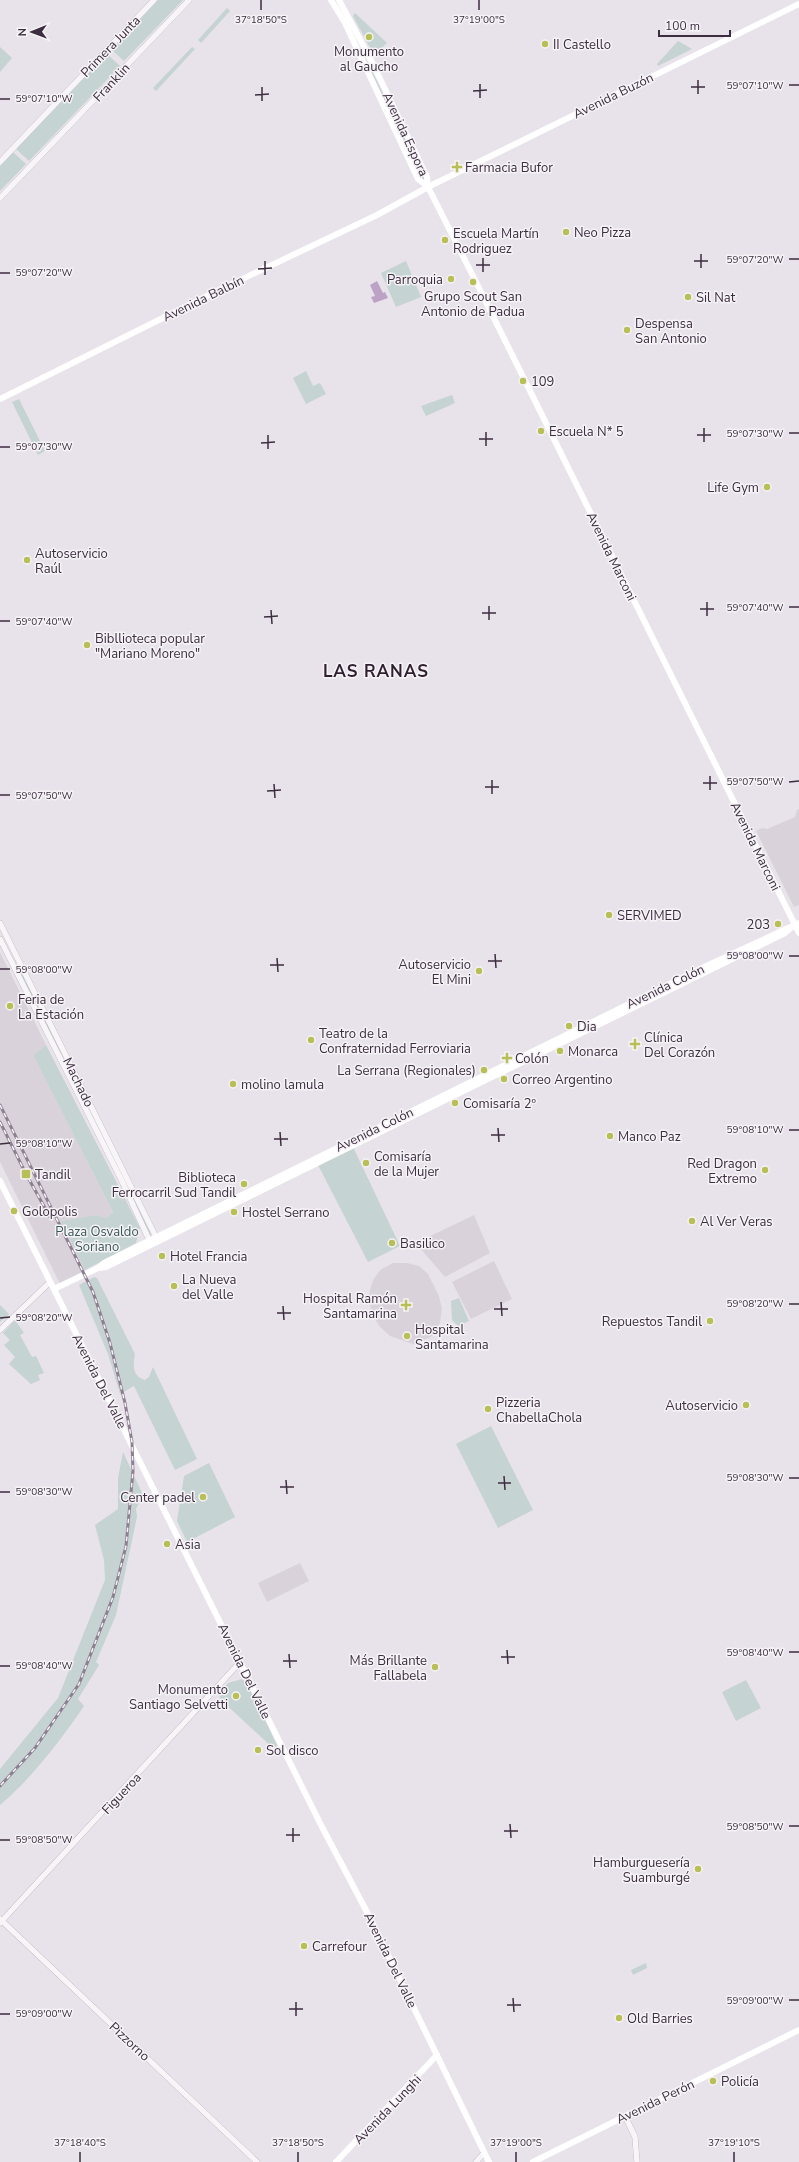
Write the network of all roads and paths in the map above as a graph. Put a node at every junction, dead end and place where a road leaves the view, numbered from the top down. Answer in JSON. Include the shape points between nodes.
{"nodes":[{"id":1,"x":154,"y":0,"type":"edge"},
{"id":2,"x":188,"y":0,"type":"edge"},
{"id":3,"x":331,"y":0,"type":"edge"},
{"id":4,"x":339,"y":0,"type":"edge"},
{"id":5,"x":799,"y":4,"type":"edge"},
{"id":6,"x":0,"y":162,"type":"edge"},
{"id":7,"x":428,"y":187,"type":"junction"},
{"id":8,"x":0,"y":198,"type":"edge"},
{"id":9,"x":0,"y":399,"type":"edge"},
{"id":10,"x":0,"y":923,"type":"edge"},
{"id":11,"x":797,"y":924,"type":"edge"},
{"id":12,"x":799,"y":933,"type":"edge"},
{"id":13,"x":0,"y":939,"type":"edge"},
{"id":14,"x":0,"y":1181,"type":"edge"},
{"id":15,"x":157,"y":1239,"type":"junction"},
{"id":16,"x":150,"y":1243,"type":"junction"},
{"id":17,"x":50,"y":1282,"type":"junction"},
{"id":18,"x":54,"y":1290,"type":"junction"},
{"id":19,"x":0,"y":1330,"type":"edge"},
{"id":20,"x":241,"y":1661,"type":"junction"},
{"id":21,"x":1,"y":1921,"type":"edge"},
{"id":22,"x":799,"y":2030,"type":"edge"},
{"id":23,"x":438,"y":2055,"type":"junction"},
{"id":24,"x":625,"y":2116,"type":"junction"},
{"id":25,"x":484,"y":2154,"type":"junction"},
{"id":26,"x":258,"y":2162,"type":"edge"},
{"id":27,"x":336,"y":2162,"type":"edge"},
{"id":28,"x":476,"y":2162,"type":"edge"},
{"id":29,"x":489,"y":2162,"type":"edge"},
{"id":30,"x":533,"y":2162,"type":"edge"},
{"id":31,"x":637,"y":2162,"type":"edge"}],
"edges":[{"from":1,"to":6,"type":"street","name":"Primera Junta"},
{"from":2,"to":8,"type":"street","name":"Franklin"},
{"from":3,"to":7,"type":"main road","name":"Avenida Espora","via":[[345,23],[418,179]]},
{"from":4,"to":7,"type":"main road","name":"Avenida Espora","via":[[372,62],[427,178]]},
{"from":5,"to":7,"type":"main road","name":"Avenida Buzón"},
{"from":7,"to":9,"type":"main road","name":"Avenida Balbín","via":[[377,215]]},
{"from":7,"to":11,"type":"main road","name":"Avenida Marconi"},
{"from":10,"to":15,"type":"street","name":"Machado"},
{"from":11,"to":12,"type":"main road","name":"Avenida Marconi"},
{"from":11,"to":15,"type":"main road","name":"Avenida Colón","via":[[702,968]]},
{"from":13,"to":16,"type":"street","name":"Machado","via":[[122,1181]]},
{"from":14,"to":17,"type":"main road","name":"Avenida Del Valle"},
{"from":15,"to":16,"type":"main road","name":"Avenida Colón"},
{"from":16,"to":18,"type":"main road","name":"Avenida Colón","via":[[104,1263]]},
{"from":17,"to":18,"type":"main road","name":"Avenida Del Valle"},
{"from":17,"to":19,"type":"street"},
{"from":18,"to":20,"type":"main road","name":"Avenida Del Valle"},
{"from":20,"to":21,"type":"street","name":"Figueroa"},
{"from":20,"to":23,"type":"main road","name":"Avenida Del Valle"},
{"from":21,"to":26,"type":"street","name":"Pizzorno"},
{"from":22,"to":24,"type":"main road","name":"Avenida Perón"},
{"from":23,"to":25,"type":"main road","name":"Avenida Del Valle"},
{"from":23,"to":27,"type":"main road","name":"Avenida Lunghi"},
{"from":24,"to":30,"type":"main road","name":"Avenida Perón"},
{"from":24,"to":31,"type":"street","via":[[637,2144]]},
{"from":25,"to":28,"type":"street"},
{"from":25,"to":29,"type":"main road","name":"Avenida Del Valle"}]}
